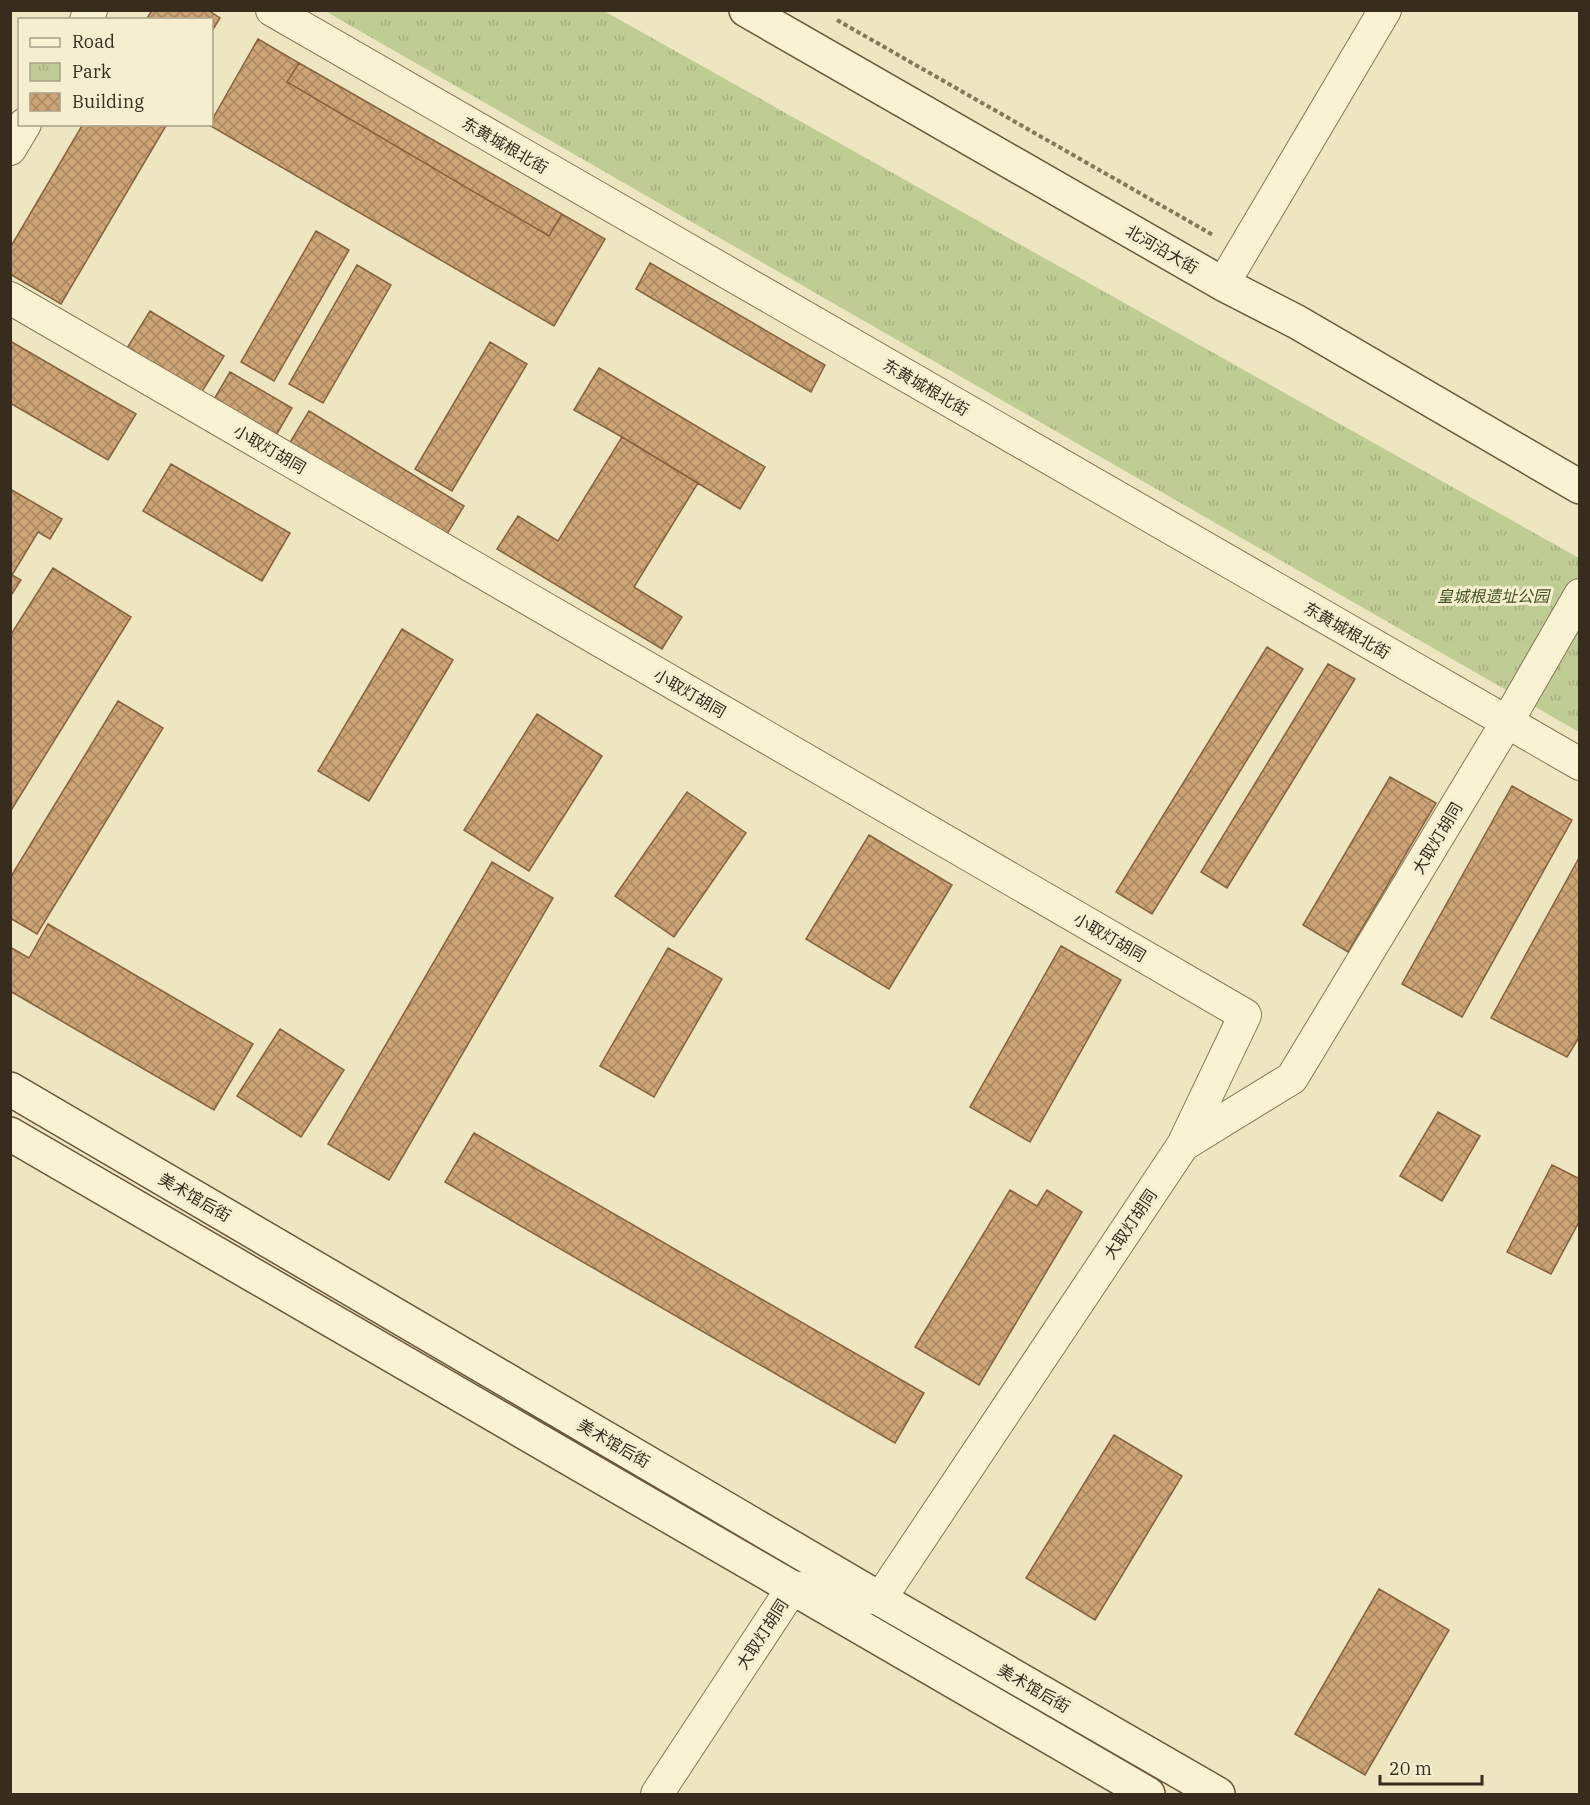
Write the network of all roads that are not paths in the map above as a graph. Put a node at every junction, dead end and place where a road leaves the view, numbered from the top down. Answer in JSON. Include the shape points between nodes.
{"nodes":[{"id":1,"x":272,"y":10,"type":"edge"},
{"id":2,"x":746,"y":10,"type":"edge"},
{"id":3,"x":1385,"y":10,"type":"edge"},
{"id":4,"x":24,"y":126,"type":"edge"},
{"id":5,"x":10,"y":149,"type":"edge"},
{"id":6,"x":1223,"y":284,"type":"junction"},
{"id":7,"x":10,"y":298,"type":"edge"},
{"id":8,"x":1580,"y":487,"type":"edge"},
{"id":9,"x":1580,"y":595,"type":"edge"},
{"id":10,"x":1507,"y":722,"type":"junction"},
{"id":11,"x":1580,"y":764,"type":"edge"},
{"id":12,"x":10,"y":1089,"type":"edge"},
{"id":13,"x":10,"y":1134,"type":"edge"},
{"id":14,"x":1183,"y":1144,"type":"junction"},
{"id":15,"x":793,"y":1587,"type":"junction"},
{"id":16,"x":880,"y":1599,"type":"junction"},
{"id":17,"x":657,"y":1794,"type":"edge"},
{"id":18,"x":1148,"y":1794,"type":"edge"},
{"id":19,"x":1218,"y":1794,"type":"edge"}],
"edges":[{"from":1,"to":10,"type":"street","name":"东黄城根北街"},
{"from":2,"to":6,"type":"main road","name":"北河沿大街"},
{"from":3,"to":6,"type":"street"},
{"from":4,"to":5,"type":"street"},
{"from":6,"to":8,"type":"main road","name":"北河沿大街","via":[[1297,322]]},
{"from":7,"to":14,"type":"street","name":"小取灯胡同","via":[[1245,1015]]},
{"from":9,"to":10,"type":"street","name":"大取灯胡同"},
{"from":10,"to":11,"type":"street","name":"东黄城根北街"},
{"from":10,"to":14,"type":"street","name":"大取灯胡同","via":[[1292,1078]]},
{"from":12,"to":16,"type":"main road","name":"美术馆后街"},
{"from":13,"to":15,"type":"main road"},
{"from":14,"to":16,"type":"street","name":"大取灯胡同"},
{"from":15,"to":16,"type":"street","name":"大取灯胡同"},
{"from":15,"to":17,"type":"street","name":"大取灯胡同"},
{"from":15,"to":18,"type":"main road"},
{"from":16,"to":19,"type":"main road","name":"美术馆后街"}]}
